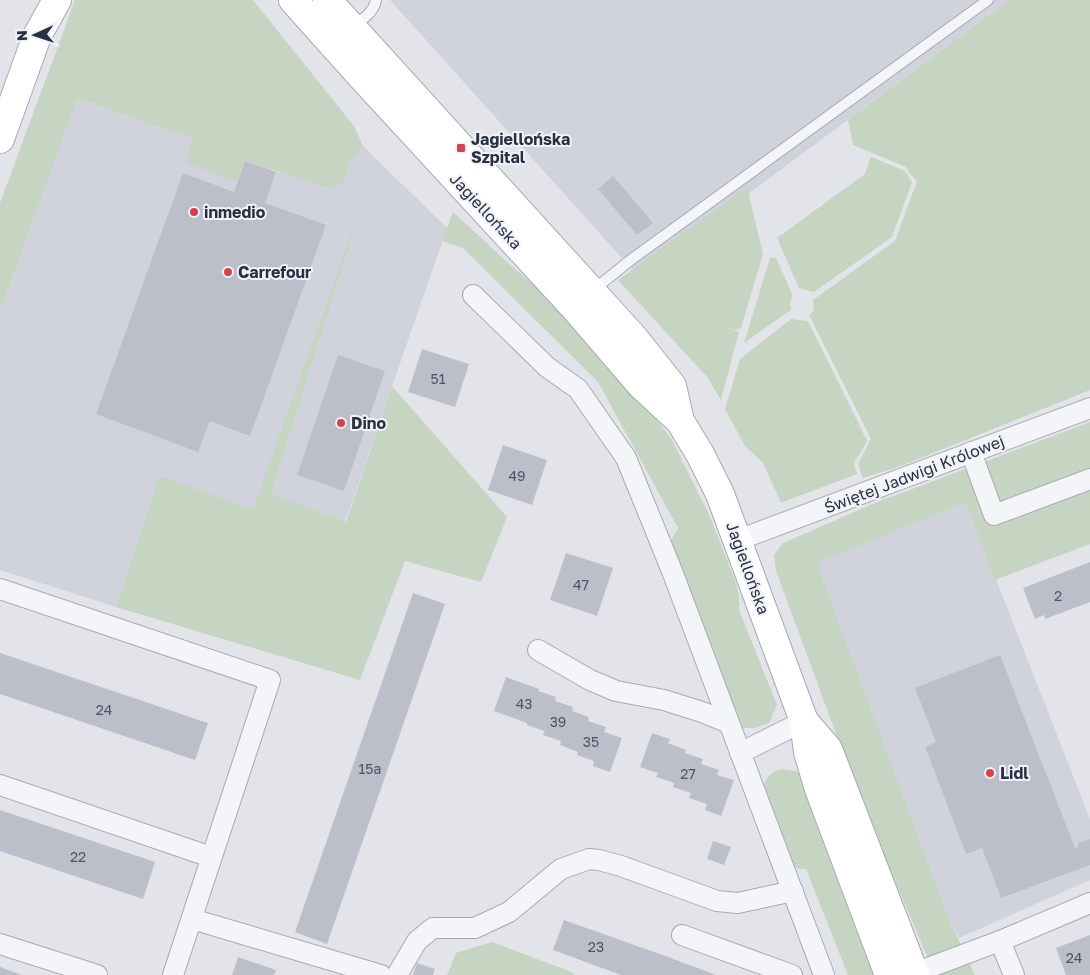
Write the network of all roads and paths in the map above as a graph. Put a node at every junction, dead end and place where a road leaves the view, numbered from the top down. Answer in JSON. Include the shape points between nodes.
{"nodes":[{"id":1,"x":44,"y":0,"type":"edge"},
{"id":2,"x":57,"y":0,"type":"edge"},
{"id":3,"x":293,"y":0,"type":"edge"},
{"id":4,"x":327,"y":0,"type":"edge"},
{"id":5,"x":376,"y":0,"type":"edge"},
{"id":6,"x":988,"y":0,"type":"edge"},
{"id":7,"x":38,"y":36,"type":"junction"},
{"id":8,"x":343,"y":36,"type":"junction"},
{"id":9,"x":0,"y":140,"type":"edge"},
{"id":10,"x":473,"y":295,"type":"dead end"},
{"id":11,"x":583,"y":299,"type":"junction"},
{"id":12,"x":1090,"y":408,"type":"edge"},
{"id":13,"x":971,"y":452,"type":"junction"},
{"id":14,"x":1090,"y":480,"type":"edge"},
{"id":15,"x":738,"y":540,"type":"junction"},
{"id":16,"x":0,"y":589,"type":"edge"},
{"id":17,"x":538,"y":650,"type":"dead end"},
{"id":18,"x":804,"y":721,"type":"junction"},
{"id":19,"x":729,"y":723,"type":"junction"},
{"id":20,"x":740,"y":753,"type":"junction"},
{"id":21,"x":0,"y":785,"type":"edge"},
{"id":22,"x":210,"y":857,"type":"junction"},
{"id":23,"x":793,"y":891,"type":"junction"},
{"id":24,"x":1090,"y":902,"type":"edge"},
{"id":25,"x":192,"y":919,"type":"junction"},
{"id":26,"x":682,"y":935,"type":"dead end"},
{"id":27,"x":1000,"y":941,"type":"junction"},
{"id":28,"x":0,"y":944,"type":"edge"},
{"id":29,"x":97,"y":975,"type":"edge"},
{"id":30,"x":173,"y":975,"type":"edge"},
{"id":31,"x":380,"y":975,"type":"edge"},
{"id":32,"x":397,"y":975,"type":"edge"},
{"id":33,"x":792,"y":975,"type":"edge"},
{"id":34,"x":824,"y":975,"type":"edge"},
{"id":35,"x":907,"y":975,"type":"edge"},
{"id":36,"x":1014,"y":975,"type":"edge"}],
"edges":[{"from":1,"to":7,"type":"street"},
{"from":2,"to":7,"type":"street"},
{"from":3,"to":8,"type":"street","name":"Jagiellońska"},
{"from":4,"to":8,"type":"street","name":"Jagiellońska"},
{"from":5,"to":8,"type":"lane","via":[[370,14]]},
{"from":6,"to":11,"type":"lane","via":[[608,277]]},
{"from":7,"to":9,"type":"street"},
{"from":8,"to":11,"type":"street","name":"Jagiellońska"},
{"from":10,"to":19,"type":"street","via":[[547,367],[578,389],[626,458]]},
{"from":11,"to":15,"type":"street","name":"Jagiellońska","via":[[641,385],[680,421],[720,494]]},
{"from":12,"to":13,"type":"street","name":"Świętej Jadwigi Królowej"},
{"from":13,"to":14,"type":"street","via":[[994,515]]},
{"from":13,"to":15,"type":"street","name":"Świętej Jadwigi Królowej"},
{"from":15,"to":18,"type":"street","name":"Jagiellońska"},
{"from":16,"to":22,"type":"street","via":[[270,680]]},
{"from":17,"to":19,"type":"street","via":[[616,692],[664,700]]},
{"from":18,"to":20,"type":"street"},
{"from":18,"to":35,"type":"street","name":"Jagiellońska","via":[[808,752],[819,789]]},
{"from":19,"to":20,"type":"street"},
{"from":20,"to":23,"type":"street"},
{"from":21,"to":22,"type":"street"},
{"from":22,"to":25,"type":"street"},
{"from":23,"to":32,"type":"street","via":[[738,903],[717,901],[621,866],[588,860],[561,869],[509,912],[475,928],[433,928],[417,941]]},
{"from":23,"to":34,"type":"street"},
{"from":24,"to":27,"type":"street"},
{"from":25,"to":30,"type":"street"},
{"from":25,"to":31,"type":"street"},
{"from":26,"to":33,"type":"street"},
{"from":27,"to":35,"type":"street"},
{"from":27,"to":36,"type":"street"},
{"from":28,"to":29,"type":"street"}]}
